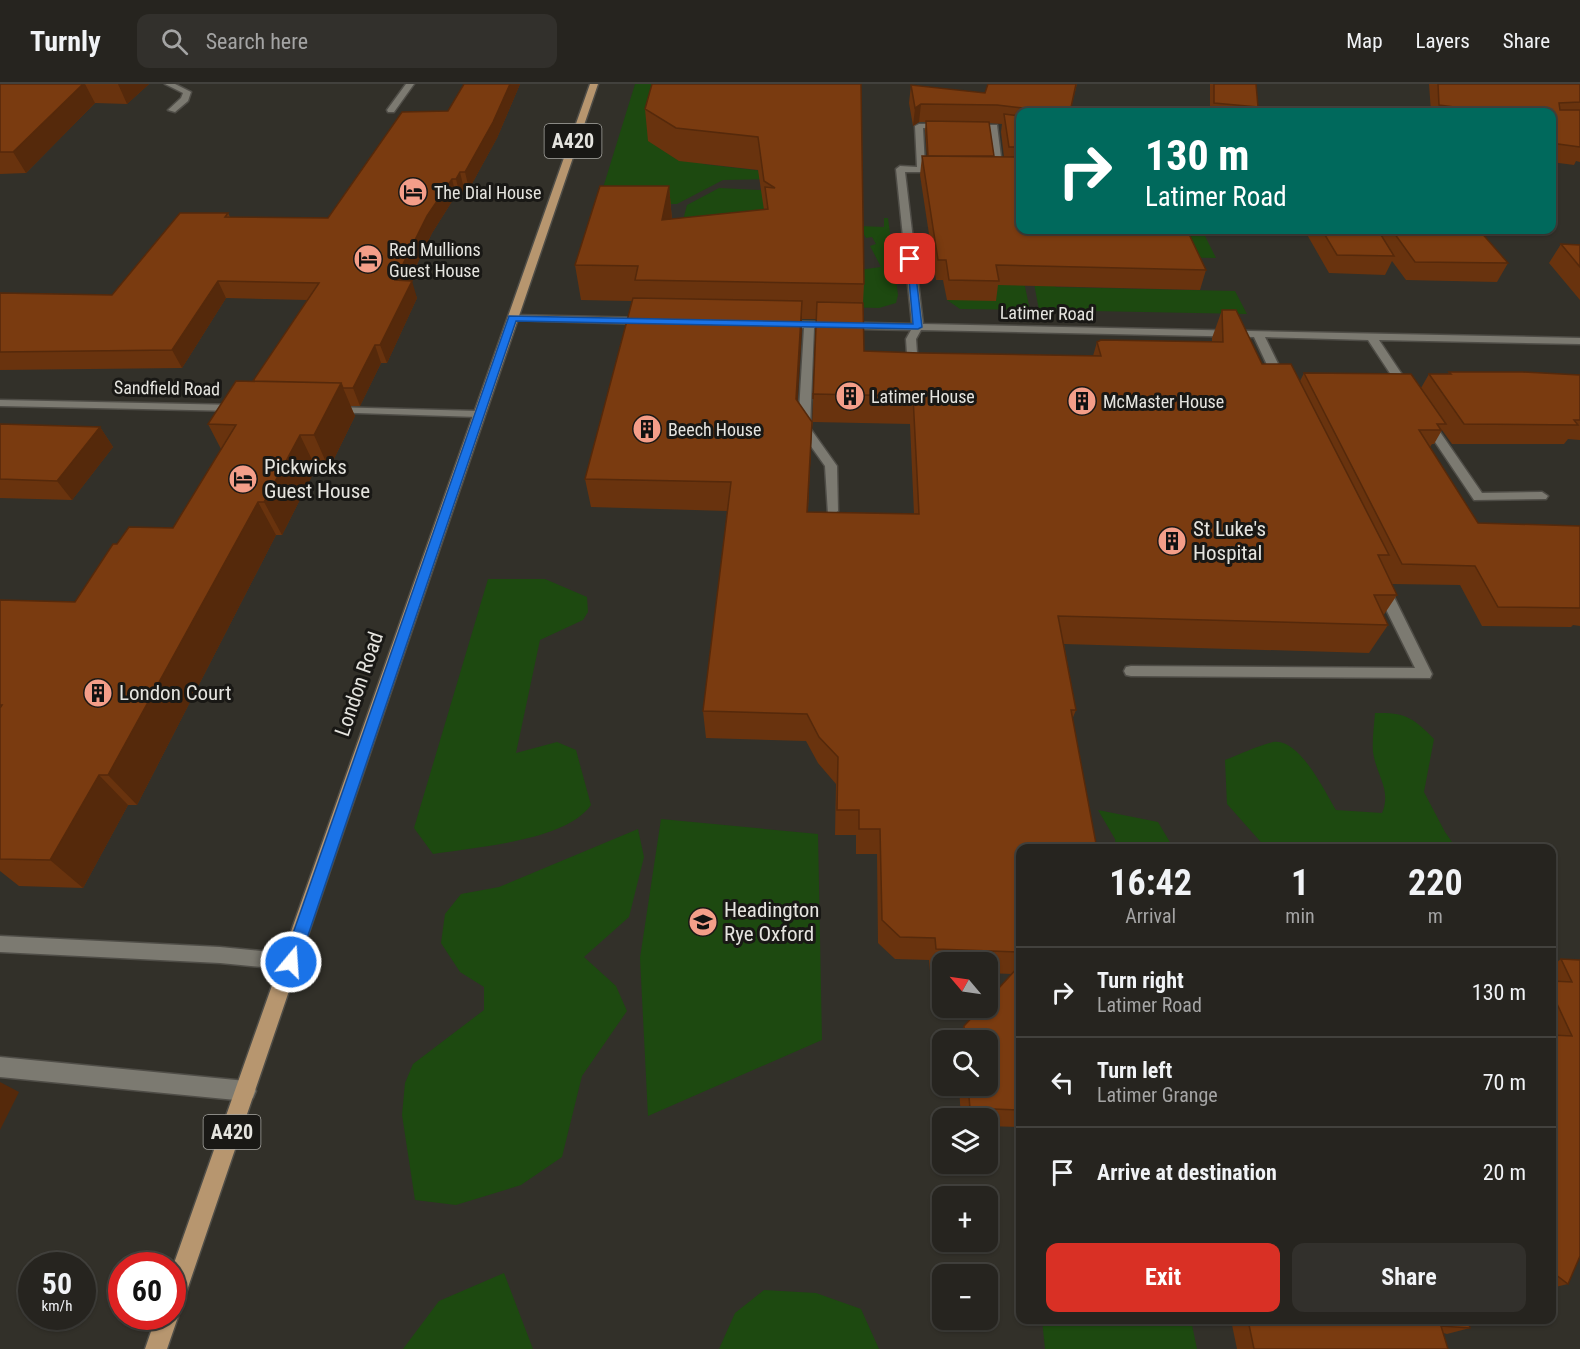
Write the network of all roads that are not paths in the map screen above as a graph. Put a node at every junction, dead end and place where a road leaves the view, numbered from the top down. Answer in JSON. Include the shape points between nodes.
{"nodes":[{"id":1,"x":169,"y":84,"type":"edge"},
{"id":2,"x":410,"y":84,"type":"edge"},
{"id":3,"x":594,"y":84,"type":"edge"},
{"id":4,"x":172,"y":110,"type":"dead end"},
{"id":5,"x":391,"y":110,"type":"dead end"},
{"id":6,"x":951,"y":126,"type":"edge"},
{"id":7,"x":962,"y":127,"type":"edge"},
{"id":8,"x":921,"y":169,"type":"junction"},
{"id":9,"x":955,"y":170,"type":"edge"},
{"id":10,"x":989,"y":170,"type":"edge"},
{"id":11,"x":513,"y":318,"type":"junction"},
{"id":12,"x":654,"y":321,"type":"edge"},
{"id":13,"x":773,"y":324,"type":"edge"},
{"id":14,"x":809,"y":324,"type":"junction"},
{"id":15,"x":918,"y":327,"type":"junction"},
{"id":16,"x":1126,"y":331,"type":"junction"},
{"id":17,"x":1258,"y":334,"type":"junction"},
{"id":18,"x":1371,"y":336,"type":"junction"},
{"id":19,"x":1580,"y":341,"type":"edge"},
{"id":20,"x":1129,"y":343,"type":"edge"},
{"id":21,"x":925,"y":369,"type":"edge"},
{"id":22,"x":1286,"y":393,"type":"edge"},
{"id":23,"x":0,"y":403,"type":"edge"},
{"id":24,"x":247,"y":408,"type":"edge"},
{"id":25,"x":318,"y":409,"type":"edge"},
{"id":26,"x":478,"y":414,"type":"junction"},
{"id":27,"x":1542,"y":496,"type":"dead end"},
{"id":28,"x":831,"y":511,"type":"edge"},
{"id":29,"x":1374,"y":570,"type":"edge"},
{"id":30,"x":1131,"y":671,"type":"dead end"},
{"id":31,"x":0,"y":944,"type":"edge"},
{"id":32,"x":291,"y":962,"type":"junction"},
{"id":33,"x":0,"y":1067,"type":"edge"},
{"id":34,"x":246,"y":1091,"type":"junction"},
{"id":35,"x":186,"y":1262,"type":"edge"},
{"id":36,"x":163,"y":1330,"type":"edge"},
{"id":37,"x":156,"y":1349,"type":"edge"}],
"edges":[{"from":1,"to":4,"type":"street","via":[[188,92]]},
{"from":2,"to":5,"type":"street"},
{"from":3,"to":11,"type":"main road","name":"London Road","number":"A420"},
{"from":6,"to":8,"type":"street","via":[[919,126]]},
{"from":7,"to":10,"type":"street","via":[[998,128],[1005,171]]},
{"from":8,"to":9,"type":"street"},
{"from":8,"to":15,"type":"street","via":[[900,169]]},
{"from":11,"to":12,"type":"street"},
{"from":11,"to":26,"type":"main road","name":"London Road","number":"A420"},
{"from":13,"to":14,"type":"street","name":"Latimer Road"},
{"from":14,"to":15,"type":"street","name":"Latimer Road"},
{"from":14,"to":28,"type":"street","via":[[804,428],[831,466]]},
{"from":15,"to":16,"type":"street","name":"Latimer Road"},
{"from":15,"to":21,"type":"street","via":[[911,339],[913,369]]},
{"from":16,"to":17,"type":"street","name":"Latimer Road"},
{"from":16,"to":20,"type":"street"},
{"from":17,"to":18,"type":"street","name":"Latimer Road"},
{"from":17,"to":22,"type":"street"},
{"from":18,"to":19,"type":"street","name":"Latimer Road"},
{"from":18,"to":27,"type":"street","via":[[1478,497]]},
{"from":23,"to":24,"type":"street","name":"Sandfield Road"},
{"from":25,"to":26,"type":"street"},
{"from":26,"to":32,"type":"main road","name":"London Road","number":"A420"},
{"from":29,"to":30,"type":"street","via":[[1425,674]]},
{"from":31,"to":32,"type":"street"},
{"from":32,"to":34,"type":"main road","name":"London Road","number":"A420"},
{"from":33,"to":34,"type":"street"},
{"from":34,"to":35,"type":"main road","name":"London Road","number":"A420"},
{"from":36,"to":37,"type":"main road"}]}
